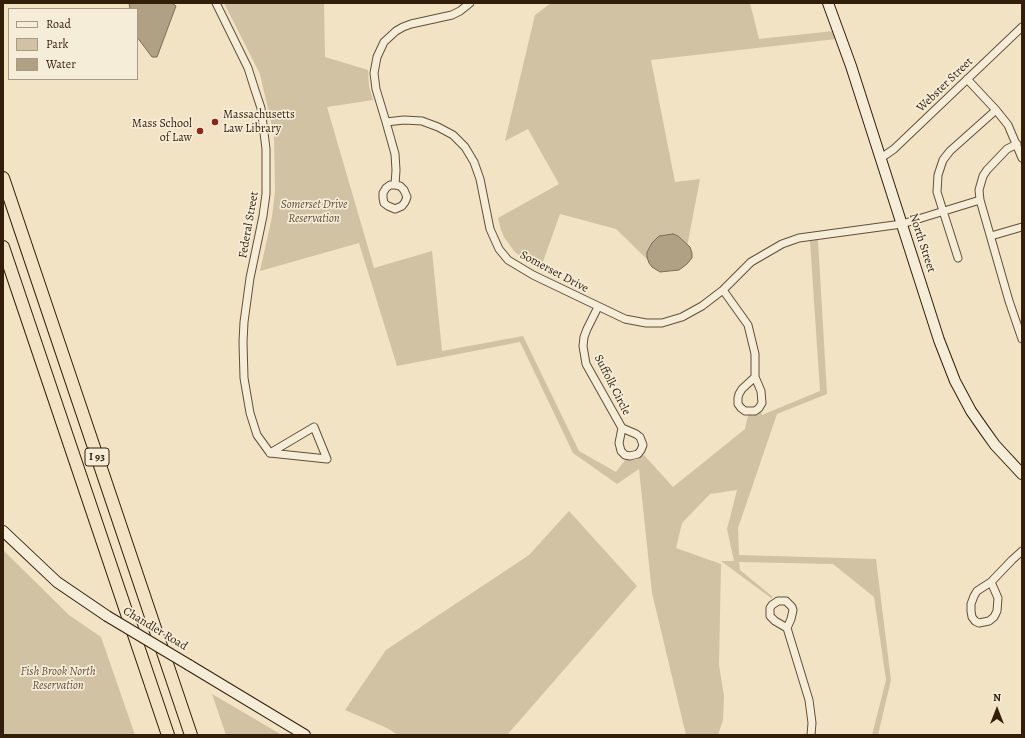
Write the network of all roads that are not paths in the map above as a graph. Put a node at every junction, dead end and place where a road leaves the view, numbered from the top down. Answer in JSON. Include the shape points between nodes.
{"nodes":[{"id":1,"x":216,"y":3,"type":"edge"},
{"id":2,"x":470,"y":3,"type":"edge"},
{"id":3,"x":828,"y":3,"type":"edge"},
{"id":4,"x":1022,"y":27,"type":"edge"},
{"id":5,"x":967,"y":79,"type":"junction"},
{"id":6,"x":996,"y":110,"type":"junction"},
{"id":7,"x":386,"y":122,"type":"junction"},
{"id":8,"x":1017,"y":144,"type":"junction"},
{"id":9,"x":881,"y":158,"type":"junction"},
{"id":10,"x":1022,"y":158,"type":"edge"},
{"id":11,"x":3,"y":178,"type":"edge"},
{"id":12,"x":396,"y":185,"type":"dead end"},
{"id":13,"x":980,"y":200,"type":"junction"},
{"id":14,"x":943,"y":211,"type":"junction"},
{"id":15,"x":902,"y":224,"type":"junction"},
{"id":16,"x":1022,"y":227,"type":"edge"},
{"id":17,"x":990,"y":236,"type":"junction"},
{"id":18,"x":3,"y":247,"type":"edge"},
{"id":19,"x":958,"y":258,"type":"dead end"},
{"id":20,"x":723,"y":290,"type":"junction"},
{"id":21,"x":598,"y":307,"type":"junction"},
{"id":22,"x":1022,"y":338,"type":"edge"},
{"id":23,"x":755,"y":377,"type":"junction"},
{"id":24,"x":622,"y":428,"type":"dead end"},
{"id":25,"x":270,"y":453,"type":"junction"},
{"id":26,"x":1022,"y":474,"type":"edge"},
{"id":27,"x":3,"y":531,"type":"edge"},
{"id":28,"x":1022,"y":552,"type":"edge"},
{"id":29,"x":991,"y":582,"type":"junction"},
{"id":30,"x":786,"y":628,"type":"dead end"},
{"id":31,"x":168,"y":735,"type":"edge"},
{"id":32,"x":191,"y":735,"type":"edge"},
{"id":33,"x":305,"y":735,"type":"edge"},
{"id":34,"x":811,"y":735,"type":"edge"}],
"edges":[{"from":1,"to":25,"type":"street","name":"Federal Street","via":[[248,68],[261,108],[264,130],[266,194],[250,278],[244,322],[243,360],[250,414],[257,435]]},
{"from":2,"to":7,"type":"street","via":[[452,15],[403,27],[384,42],[377,57],[374,73]]},
{"from":3,"to":9,"type":"main road","name":"North Street","via":[[852,66]]},
{"from":4,"to":5,"type":"street","name":"Webster Street"},
{"from":5,"to":6,"type":"street"},
{"from":5,"to":9,"type":"street","name":"Webster Street","via":[[894,149]]},
{"from":6,"to":8,"type":"street","via":[[1008,125]]},
{"from":6,"to":14,"type":"street","via":[[943,160],[936,186]]},
{"from":7,"to":12,"type":"street","via":[[395,154]]},
{"from":7,"to":21,"type":"street","name":"Somerset Drive","via":[[422,121],[446,130],[459,141],[474,162],[490,229],[499,249],[508,260]]},
{"from":8,"to":10,"type":"street"},
{"from":8,"to":13,"type":"street","via":[[1007,149],[987,170],[980,183]]},
{"from":9,"to":15,"type":"main road","name":"North Street"},
{"from":11,"to":32,"type":"highway","number":"I 93"},
{"from":13,"to":14,"type":"street","name":"Somerset Drive"},
{"from":13,"to":17,"type":"street"},
{"from":14,"to":15,"type":"street","name":"Somerset Drive"},
{"from":14,"to":19,"type":"street"},
{"from":15,"to":20,"type":"street","name":"Somerset Drive","via":[[799,238],[782,244],[751,262]]},
{"from":15,"to":26,"type":"main road","name":"North Street","via":[[955,381],[971,411],[995,445]]},
{"from":16,"to":17,"type":"street"},
{"from":17,"to":22,"type":"street"},
{"from":18,"to":31,"type":"highway","number":"I 93"},
{"from":20,"to":21,"type":"street","name":"Somerset Drive","via":[[682,317],[662,323],[625,319]]},
{"from":20,"to":23,"type":"street","via":[[748,324],[755,354]]},
{"from":21,"to":24,"type":"street","name":"Suffolk Circle","via":[[584,337],[584,354],[591,373]]},
{"from":23,"to":23,"type":"street","via":[[762,391],[762,403],[755,411],[745,411],[738,404],[738,394]]},
{"from":25,"to":25,"type":"street","via":[[314,427],[327,459],[277,453]]},
{"from":27,"to":33,"type":"main road","name":"Chandler Road","bridge":true,"via":[[72,593]]},
{"from":28,"to":29,"type":"street"},
{"from":29,"to":29,"type":"street","via":[[998,598],[997,611],[989,621],[979,623],[972,617],[971,604],[977,591]]},
{"from":30,"to":34,"type":"street","via":[[809,700]]}]}
